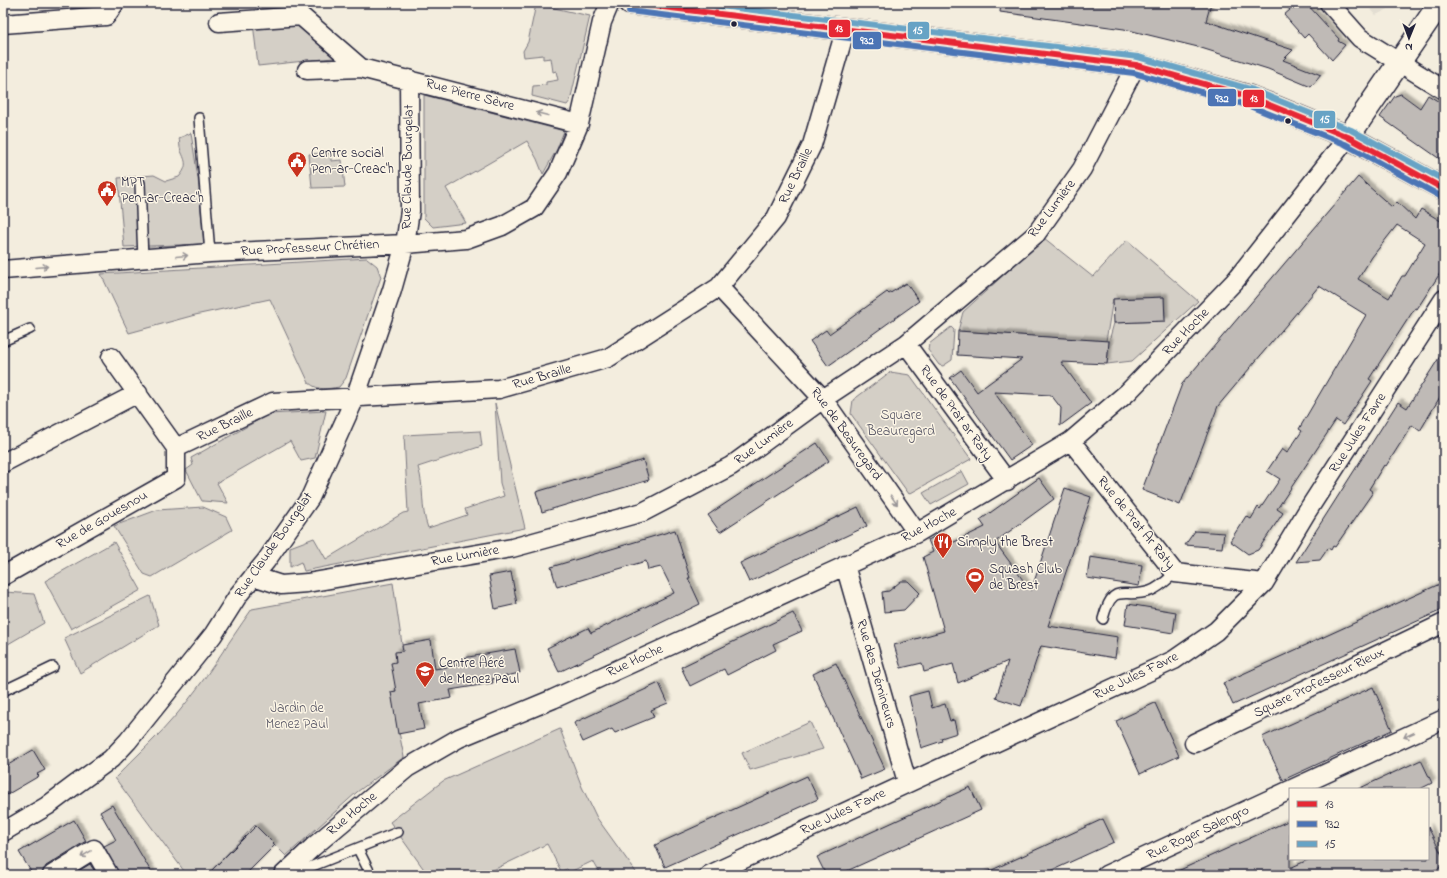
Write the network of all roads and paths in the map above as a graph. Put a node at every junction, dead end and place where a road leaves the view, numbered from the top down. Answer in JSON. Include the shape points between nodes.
{"nodes":[{"id":1,"x":115,"y":3,"type":"edge"},
{"id":2,"x":610,"y":3,"type":"edge"},
{"id":3,"x":630,"y":3,"type":"edge"},
{"id":4,"x":1329,"y":3,"type":"edge"},
{"id":5,"x":1440,"y":3,"type":"edge"},
{"id":6,"x":219,"y":22,"type":"dead end"},
{"id":7,"x":3,"y":24,"type":"edge"},
{"id":8,"x":845,"y":31,"type":"junction"},
{"id":9,"x":1399,"y":64,"type":"junction"},
{"id":10,"x":1136,"y":65,"type":"junction"},
{"id":11,"x":361,"y":68,"type":"junction"},
{"id":12,"x":306,"y":70,"type":"dead end"},
{"id":13,"x":409,"y":79,"type":"junction"},
{"id":14,"x":1444,"y":90,"type":"edge"},
{"id":15,"x":199,"y":118,"type":"dead end"},
{"id":16,"x":579,"y":124,"type":"junction"},
{"id":17,"x":1348,"y":137,"type":"junction"},
{"id":18,"x":140,"y":183,"type":"dead end"},
{"id":19,"x":1444,"y":189,"type":"edge"},
{"id":20,"x":405,"y":244,"type":"junction"},
{"id":21,"x":210,"y":253,"type":"junction"},
{"id":22,"x":143,"y":259,"type":"junction"},
{"id":23,"x":3,"y":270,"type":"edge"},
{"id":24,"x":719,"y":287,"type":"junction"},
{"id":25,"x":1444,"y":299,"type":"edge"},
{"id":26,"x":30,"y":329,"type":"dead end"},
{"id":27,"x":3,"y":341,"type":"edge"},
{"id":28,"x":906,"y":344,"type":"junction"},
{"id":29,"x":111,"y":357,"type":"dead end"},
{"id":30,"x":138,"y":393,"type":"junction"},
{"id":31,"x":355,"y":398,"type":"junction"},
{"id":32,"x":823,"y":399,"type":"junction"},
{"id":33,"x":1071,"y":441,"type":"junction"},
{"id":34,"x":176,"y":448,"type":"junction"},
{"id":35,"x":3,"y":463,"type":"edge"},
{"id":36,"x":1007,"y":481,"type":"junction"},
{"id":37,"x":917,"y":533,"type":"junction"},
{"id":38,"x":845,"y":565,"type":"junction"},
{"id":39,"x":1175,"y":573,"type":"junction"},
{"id":40,"x":3,"y":576,"type":"edge"},
{"id":41,"x":254,"y":576,"type":"junction"},
{"id":42,"x":1264,"y":583,"type":"junction"},
{"id":43,"x":1103,"y":619,"type":"dead end"},
{"id":44,"x":1444,"y":623,"type":"edge"},
{"id":45,"x":53,"y":666,"type":"dead end"},
{"id":46,"x":3,"y":692,"type":"edge"},
{"id":47,"x":1444,"y":719,"type":"edge"},
{"id":48,"x":1194,"y":743,"type":"dead end"},
{"id":49,"x":907,"y":782,"type":"junction"},
{"id":50,"x":1295,"y":788,"type":"edge"},
{"id":51,"x":1289,"y":791,"type":"edge"},
{"id":52,"x":3,"y":832,"type":"edge"},
{"id":53,"x":398,"y":832,"type":"dead end"},
{"id":54,"x":358,"y":849,"type":"junction"},
{"id":55,"x":52,"y":875,"type":"edge"},
{"id":56,"x":109,"y":875,"type":"edge"},
{"id":57,"x":283,"y":875,"type":"edge"},
{"id":58,"x":289,"y":875,"type":"edge"},
{"id":59,"x":371,"y":875,"type":"edge"},
{"id":60,"x":709,"y":875,"type":"edge"},
{"id":61,"x":1106,"y":875,"type":"edge"}],
"edges":[{"from":1,"to":7,"type":"street","via":[[106,16]]},
{"from":2,"to":16,"type":"street","name":"Rue Professeur Chrétien","via":[[602,22]]},
{"from":3,"to":8,"type":"main road"},
{"from":4,"to":9,"type":"street","via":[[1360,38]]},
{"from":5,"to":9,"type":"main road","name":"Rue Hoche"},
{"from":6,"to":11,"type":"street","name":"Rue Pierre Sèvre","via":[[301,16]]},
{"from":8,"to":10,"type":"main road"},
{"from":8,"to":24,"type":"street","name":"Rue Braille","via":[[812,145],[776,218]]},
{"from":9,"to":14,"type":"street"},
{"from":9,"to":17,"type":"main road","name":"Rue Hoche"},
{"from":10,"to":17,"type":"main road","via":[[1250,97]]},
{"from":10,"to":28,"type":"street","name":"Rue Lumière","via":[[1082,169],[1036,234]]},
{"from":11,"to":12,"type":"street","name":"Rue Pierre Sèvre"},
{"from":11,"to":13,"type":"street","name":"Rue Pierre Sèvre"},
{"from":16,"to":13,"type":"street","name":"Rue Pierre Sèvre","one_way":true},
{"from":13,"to":20,"type":"street","name":"Rue Claude Bourgelat","via":[[410,211]]},
{"from":15,"to":21,"type":"lane"},
{"from":16,"to":20,"type":"street","name":"Rue Professeur Chrétien","via":[[558,173],[534,208],[502,226],[466,239]]},
{"from":17,"to":19,"type":"main road"},
{"from":17,"to":33,"type":"street","name":"Rue Hoche","via":[[1235,281],[1128,392]]},
{"from":18,"to":22,"type":"lane"},
{"from":20,"to":21,"type":"street","name":"Rue Professeur Chrétien"},
{"from":20,"to":31,"type":"street","name":"Rue Claude Bourgelat"},
{"from":22,"to":21,"type":"street","name":"Rue Professeur Chrétien","one_way":true},
{"from":23,"to":22,"type":"street","name":"Rue Professeur Chrétien","one_way":true},
{"from":24,"to":31,"type":"street","name":"Rue Braille","via":[[608,358],[499,389]]},
{"from":24,"to":32,"type":"street","name":"Rue de Beauregard"},
{"from":25,"to":42,"type":"street","name":"Rue Jules Favre"},
{"from":26,"to":27,"type":"lane"},
{"from":28,"to":32,"type":"street","name":"Rue Lumière"},
{"from":28,"to":36,"type":"street","name":"Rue de Prat ar Raty"},
{"from":29,"to":30,"type":"street"},
{"from":30,"to":34,"type":"street"},
{"from":30,"to":35,"type":"street"},
{"from":31,"to":34,"type":"street","name":"Rue Braille","via":[[273,402]]},
{"from":31,"to":41,"type":"street","name":"Rue Claude Bourgelat","via":[[310,498]]},
{"from":32,"to":37,"type":"street","name":"Rue de Beauregard","one_way":true},
{"from":32,"to":41,"type":"street","name":"Rue Lumière","via":[[731,466],[643,512],[512,548],[307,583],[281,585]]},
{"from":33,"to":36,"type":"street","name":"Rue Hoche"},
{"from":33,"to":39,"type":"street","name":"Rue de Prat Ar Raty"},
{"from":34,"to":40,"type":"street","name":"Rue de Gouesnou","via":[[176,478]]},
{"from":36,"to":37,"type":"street","name":"Rue Hoche"},
{"from":37,"to":38,"type":"street","name":"Rue Hoche"},
{"from":38,"to":49,"type":"street","name":"Rue des Démineurs"},
{"from":38,"to":57,"type":"street","name":"Rue Hoche","via":[[553,699],[459,738],[407,768]]},
{"from":39,"to":42,"type":"street","name":"Rue de Prat Ar Raty"},
{"from":39,"to":43,"type":"lane","via":[[1151,591],[1114,596],[1107,602]]},
{"from":41,"to":52,"type":"street","name":"Rue Claude Bourgelat","via":[[239,594],[213,635],[111,759],[47,806]]},
{"from":42,"to":49,"type":"street","name":"Rue Jules Favre","via":[[1216,631],[1174,660]]},
{"from":44,"to":48,"type":"street","name":"Square Professeur Rieux"},
{"from":45,"to":46,"type":"lane"},
{"from":47,"to":50,"type":"street","name":"Rue Roger Salengro","one_way":true},
{"from":49,"to":60,"type":"street","name":"Rue Jules Favre"},
{"from":51,"to":61,"type":"street","name":"Rue Roger Salengro"},
{"from":53,"to":54,"type":"lane"},
{"from":54,"to":58,"type":"lane"},
{"from":54,"to":59,"type":"lane"},
{"from":56,"to":55,"type":"street","one_way":true,"via":[[94,849]]}]}
